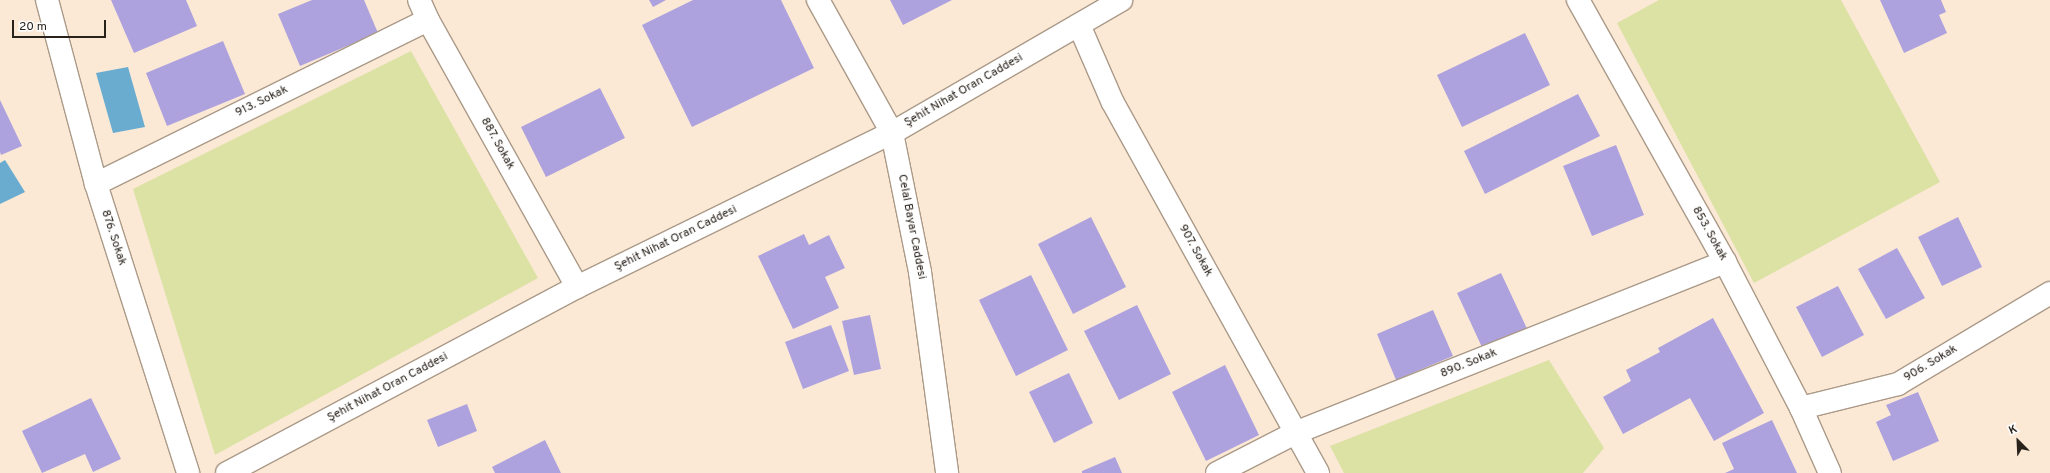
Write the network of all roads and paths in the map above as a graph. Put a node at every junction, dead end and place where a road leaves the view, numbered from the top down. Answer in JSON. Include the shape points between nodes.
{"nodes":[{"id":1,"x":47,"y":0,"type":"edge"},
{"id":2,"x":419,"y":0,"type":"edge"},
{"id":3,"x":818,"y":0,"type":"edge"},
{"id":4,"x":1121,"y":0,"type":"edge"},
{"id":5,"x":1578,"y":0,"type":"edge"},
{"id":6,"x":428,"y":20,"type":"junction"},
{"id":7,"x":1079,"y":25,"type":"junction"},
{"id":8,"x":892,"y":134,"type":"junction"},
{"id":9,"x":96,"y":184,"type":"junction"},
{"id":10,"x":1725,"y":262,"type":"junction"},
{"id":11,"x":577,"y":287,"type":"junction"},
{"id":12,"x":2050,"y":293,"type":"edge"},
{"id":13,"x":1801,"y":408,"type":"junction"},
{"id":14,"x":1295,"y":433,"type":"junction"},
{"id":15,"x":188,"y":473,"type":"edge"},
{"id":16,"x":227,"y":473,"type":"edge"},
{"id":17,"x":947,"y":473,"type":"edge"},
{"id":18,"x":1216,"y":473,"type":"edge"},
{"id":19,"x":1318,"y":473,"type":"edge"},
{"id":20,"x":1830,"y":473,"type":"edge"}],
"edges":[{"from":1,"to":9,"type":"street","name":"876. Sokak"},
{"from":2,"to":6,"type":"street","name":"887. Sokak"},
{"from":3,"to":8,"type":"street","name":"Celal Bayar Caddesi"},
{"from":4,"to":7,"type":"street","name":"Şehit Nihat Oran Caddesi"},
{"from":5,"to":10,"type":"street","name":"853. Sokak"},
{"from":6,"to":9,"type":"street","name":"913. Sokak"},
{"from":6,"to":11,"type":"street","name":"887. Sokak"},
{"from":7,"to":8,"type":"street","name":"Şehit Nihat Oran Caddesi"},
{"from":7,"to":14,"type":"street","name":"907. Sokak","via":[[1112,101]]},
{"from":8,"to":11,"type":"street","name":"Şehit Nihat Oran Caddesi"},
{"from":8,"to":17,"type":"street","name":"Celal Bayar Caddesi","via":[[920,272]]},
{"from":9,"to":15,"type":"street","name":"876. Sokak"},
{"from":10,"to":13,"type":"street","name":"853. Sokak"},
{"from":10,"to":14,"type":"street","name":"890. Sokak"},
{"from":11,"to":16,"type":"street","name":"Şehit Nihat Oran Caddesi"},
{"from":12,"to":13,"type":"street","name":"906. Sokak","via":[[1898,384]]},
{"from":13,"to":20,"type":"street","name":"853. Sokak"},
{"from":14,"to":18,"type":"street","name":"890. Sokak"},
{"from":14,"to":19,"type":"street","name":"907. Sokak"}]}
